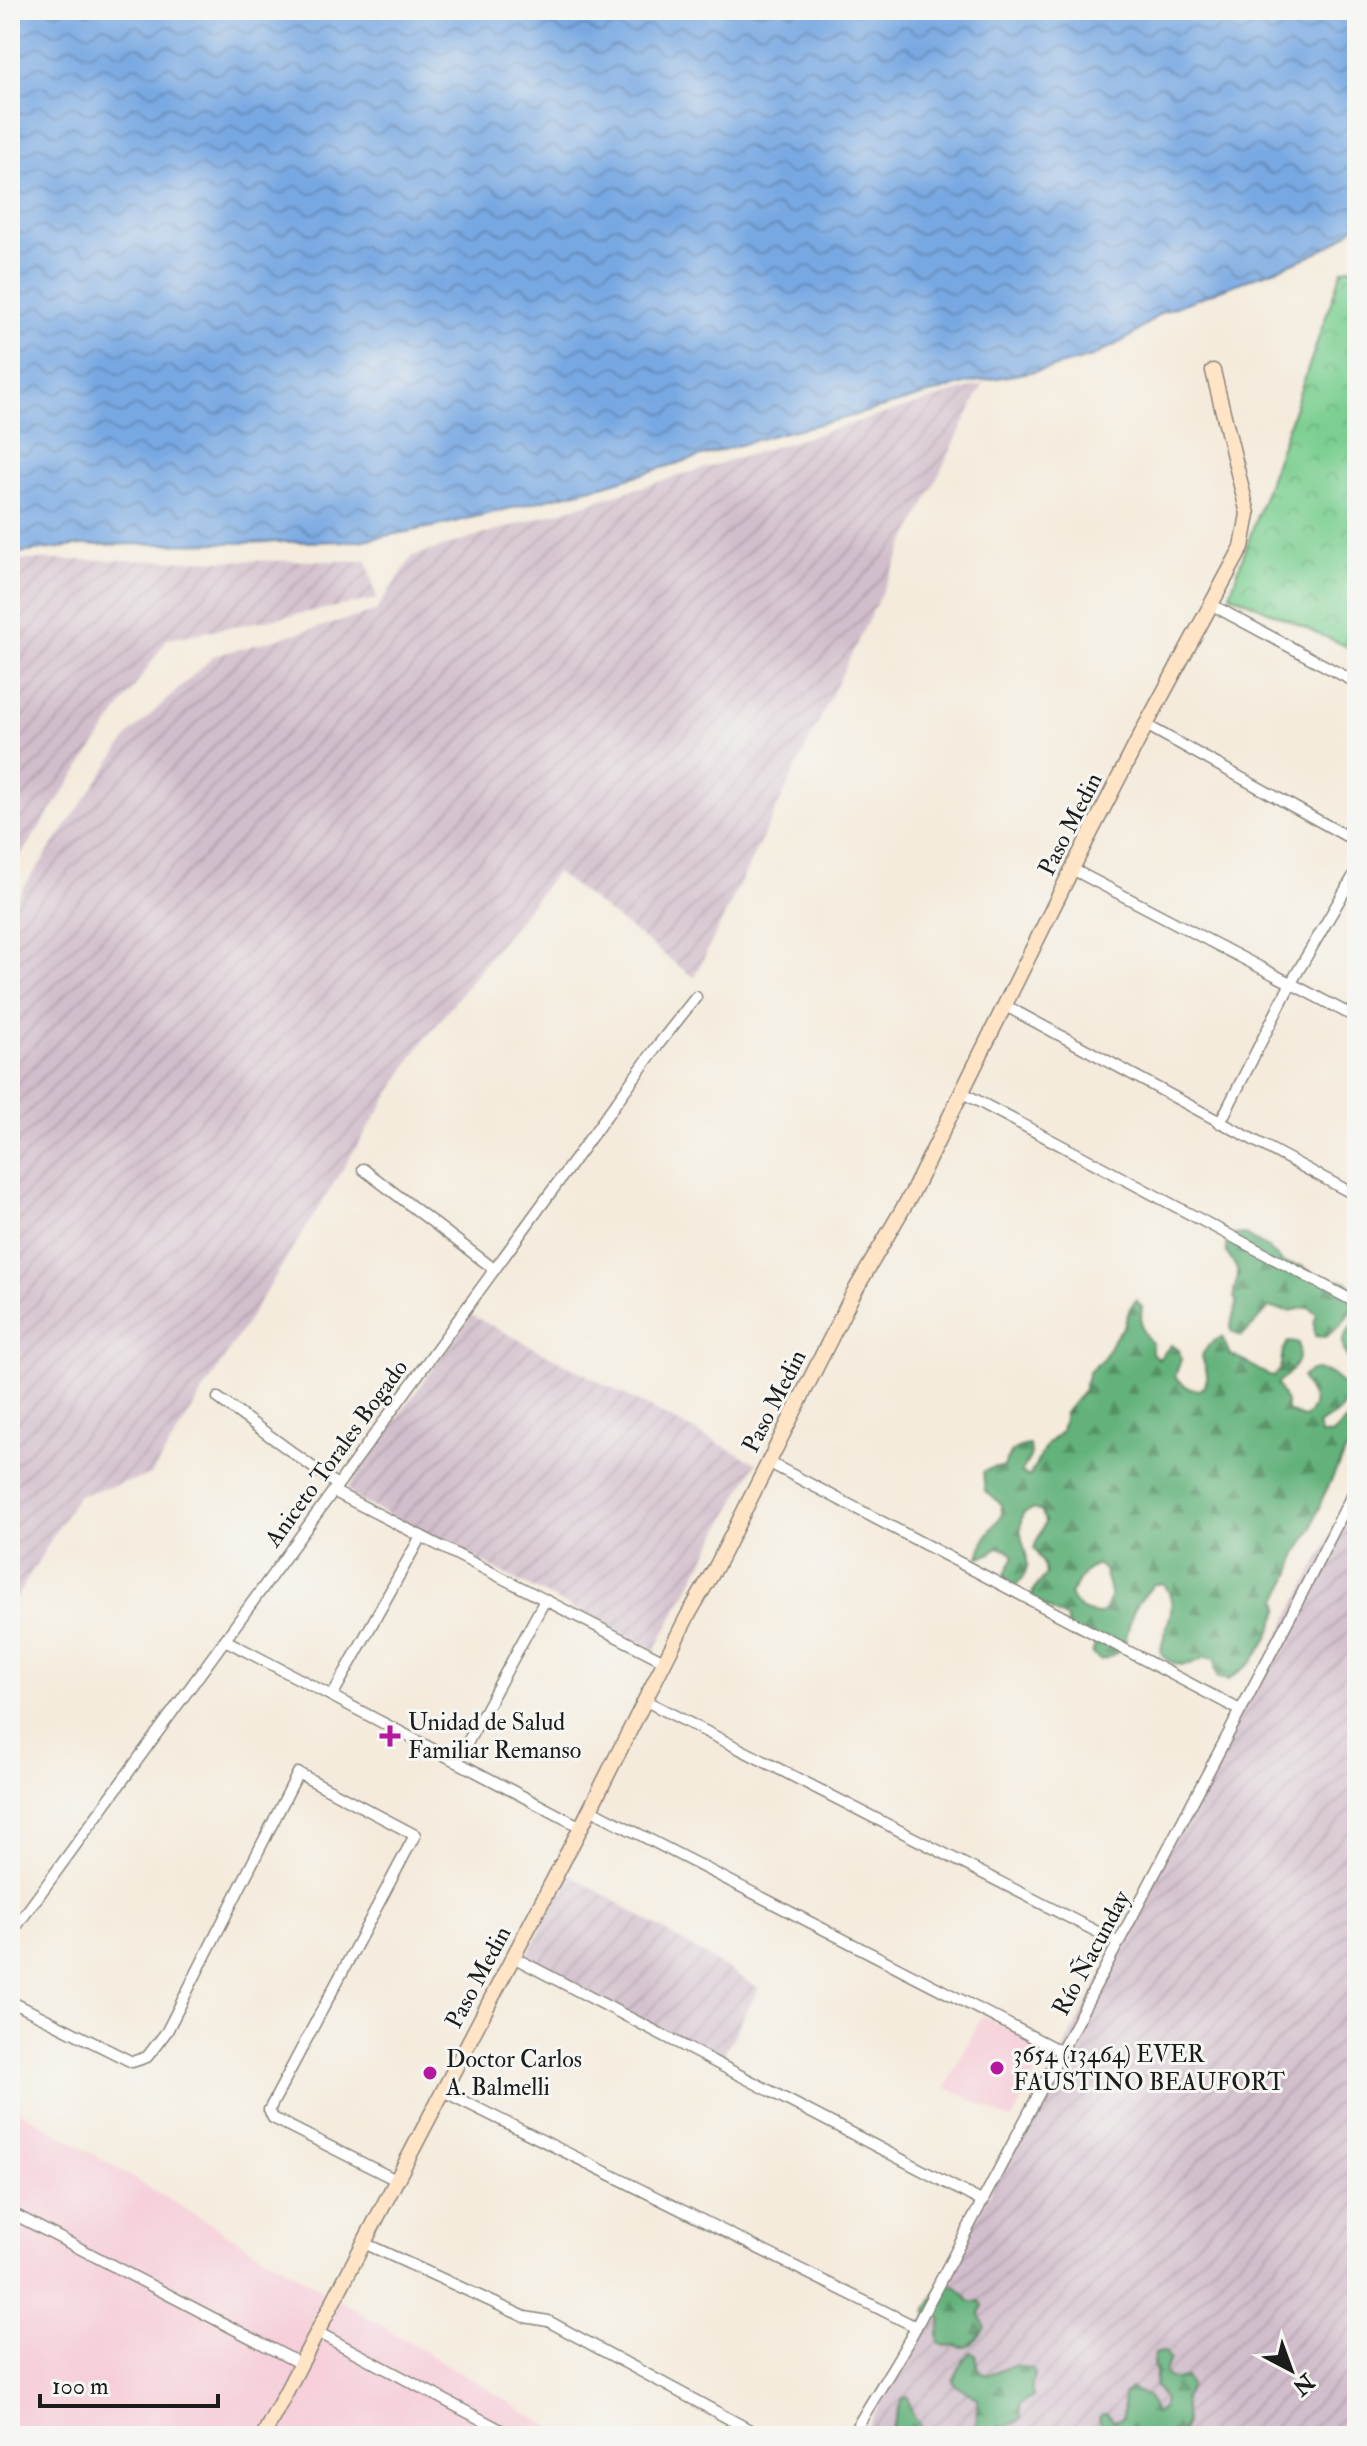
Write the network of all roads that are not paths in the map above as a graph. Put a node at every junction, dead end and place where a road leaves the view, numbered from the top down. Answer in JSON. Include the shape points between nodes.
{"nodes":[{"id":1,"x":1213,"y":371,"type":"dead end"},
{"id":2,"x":1212,"y":605,"type":"junction"},
{"id":3,"x":1357,"y":683,"type":"edge"},
{"id":4,"x":1146,"y":725,"type":"junction"},
{"id":5,"x":1357,"y":842,"type":"edge"},
{"id":6,"x":1072,"y":869,"type":"junction"},
{"id":7,"x":1357,"y":870,"type":"edge"},
{"id":8,"x":1291,"y":983,"type":"junction"},
{"id":9,"x":696,"y":997,"type":"dead end"},
{"id":10,"x":1004,"y":1005,"type":"junction"},
{"id":11,"x":1357,"y":1018,"type":"edge"},
{"id":12,"x":961,"y":1092,"type":"junction"},
{"id":13,"x":1220,"y":1123,"type":"junction"},
{"id":14,"x":363,"y":1169,"type":"dead end"},
{"id":15,"x":1357,"y":1196,"type":"edge"},
{"id":16,"x":494,"y":1269,"type":"junction"},
{"id":17,"x":1357,"y":1303,"type":"edge"},
{"id":18,"x":218,"y":1398,"type":"dead end"},
{"id":19,"x":768,"y":1462,"type":"junction"},
{"id":20,"x":1357,"y":1485,"type":"edge"},
{"id":21,"x":335,"y":1488,"type":"junction"},
{"id":22,"x":421,"y":1536,"type":"junction"},
{"id":23,"x":545,"y":1600,"type":"junction"},
{"id":24,"x":225,"y":1640,"type":"junction"},
{"id":25,"x":666,"y":1662,"type":"junction"},
{"id":26,"x":332,"y":1696,"type":"junction"},
{"id":27,"x":646,"y":1701,"type":"junction"},
{"id":28,"x":1240,"y":1710,"type":"junction"},
{"id":29,"x":457,"y":1762,"type":"junction"},
{"id":30,"x":590,"y":1809,"type":"junction"},
{"id":31,"x":581,"y":1827,"type":"junction"},
{"id":32,"x":10,"y":1935,"type":"edge"},
{"id":33,"x":1119,"y":1943,"type":"junction"},
{"id":34,"x":513,"y":1957,"type":"junction"},
{"id":35,"x":10,"y":2001,"type":"edge"},
{"id":36,"x":1062,"y":2052,"type":"junction"},
{"id":37,"x":443,"y":2091,"type":"junction"},
{"id":38,"x":396,"y":2180,"type":"junction"},
{"id":39,"x":983,"y":2202,"type":"junction"},
{"id":40,"x":10,"y":2212,"type":"edge"},
{"id":41,"x":364,"y":2243,"type":"junction"},
{"id":42,"x":916,"y":2327,"type":"junction"},
{"id":43,"x":317,"y":2332,"type":"junction"},
{"id":44,"x":301,"y":2364,"type":"junction"},
{"id":45,"x":263,"y":2436,"type":"edge"},
{"id":46,"x":512,"y":2436,"type":"edge"},
{"id":47,"x":761,"y":2436,"type":"edge"},
{"id":48,"x":852,"y":2436,"type":"edge"}],
"edges":[{"from":1,"to":2,"type":"street","name":"Paso Medin","via":[[1248,514],[1242,547]]},
{"from":2,"to":3,"type":"street"},
{"from":2,"to":4,"type":"street","name":"Paso Medin"},
{"from":4,"to":5,"type":"street"},
{"from":4,"to":6,"type":"street","name":"Paso Medin"},
{"from":6,"to":8,"type":"street"},
{"from":6,"to":10,"type":"street","name":"Paso Medin"},
{"from":7,"to":8,"type":"street"},
{"from":8,"to":11,"type":"street"},
{"from":8,"to":13,"type":"street"},
{"from":9,"to":16,"type":"street","name":"Aniceto Torales Bogado"},
{"from":10,"to":12,"type":"street","name":"Paso Medin"},
{"from":10,"to":13,"type":"street"},
{"from":12,"to":17,"type":"street"},
{"from":12,"to":19,"type":"street","name":"Paso Medin"},
{"from":13,"to":15,"type":"street"},
{"from":14,"to":16,"type":"street"},
{"from":16,"to":21,"type":"street","name":"Aniceto Torales Bogado"},
{"from":18,"to":21,"type":"street"},
{"from":19,"to":25,"type":"street","name":"Paso Medin"},
{"from":19,"to":28,"type":"street"},
{"from":20,"to":28,"type":"street","name":"Río Ñacunday"},
{"from":21,"to":22,"type":"street"},
{"from":21,"to":24,"type":"street","name":"Aniceto Torales Bogado"},
{"from":22,"to":23,"type":"street"},
{"from":22,"to":26,"type":"street"},
{"from":23,"to":25,"type":"street"},
{"from":23,"to":29,"type":"street"},
{"from":24,"to":26,"type":"street"},
{"from":24,"to":32,"type":"street","name":"Aniceto Torales Bogado"},
{"from":25,"to":27,"type":"street","name":"Paso Medin"},
{"from":26,"to":29,"type":"street"},
{"from":27,"to":30,"type":"street","name":"Paso Medin"},
{"from":27,"to":33,"type":"street"},
{"from":28,"to":33,"type":"street","name":"Río Ñacunday"},
{"from":29,"to":31,"type":"street"},
{"from":30,"to":31,"type":"street","name":"Paso Medin"},
{"from":30,"to":36,"type":"street"},
{"from":31,"to":34,"type":"street","name":"Paso Medin"},
{"from":33,"to":36,"type":"street","name":"Río Ñacunday"},
{"from":34,"to":37,"type":"street","name":"Paso Medin"},
{"from":34,"to":39,"type":"street"},
{"from":35,"to":38,"type":"street","via":[[132,2062],[147,2057],[167,2031],[298,1773],[415,1835],[269,2110],[273,2118]]},
{"from":36,"to":39,"type":"street","name":"Río Ñacunday"},
{"from":37,"to":38,"type":"street","name":"Paso Medin"},
{"from":37,"to":42,"type":"street"},
{"from":38,"to":41,"type":"street","name":"Paso Medin"},
{"from":39,"to":42,"type":"street","name":"Río Ñacunday"},
{"from":40,"to":44,"type":"street"},
{"from":41,"to":43,"type":"street","name":"Paso Medin"},
{"from":41,"to":47,"type":"street","via":[[525,2317],[548,2321]]},
{"from":42,"to":48,"type":"street","name":"Río Ñacunday"},
{"from":43,"to":44,"type":"street","name":"Paso Medin"},
{"from":43,"to":46,"type":"street"},
{"from":44,"to":45,"type":"street","name":"Paso Medin"}]}
